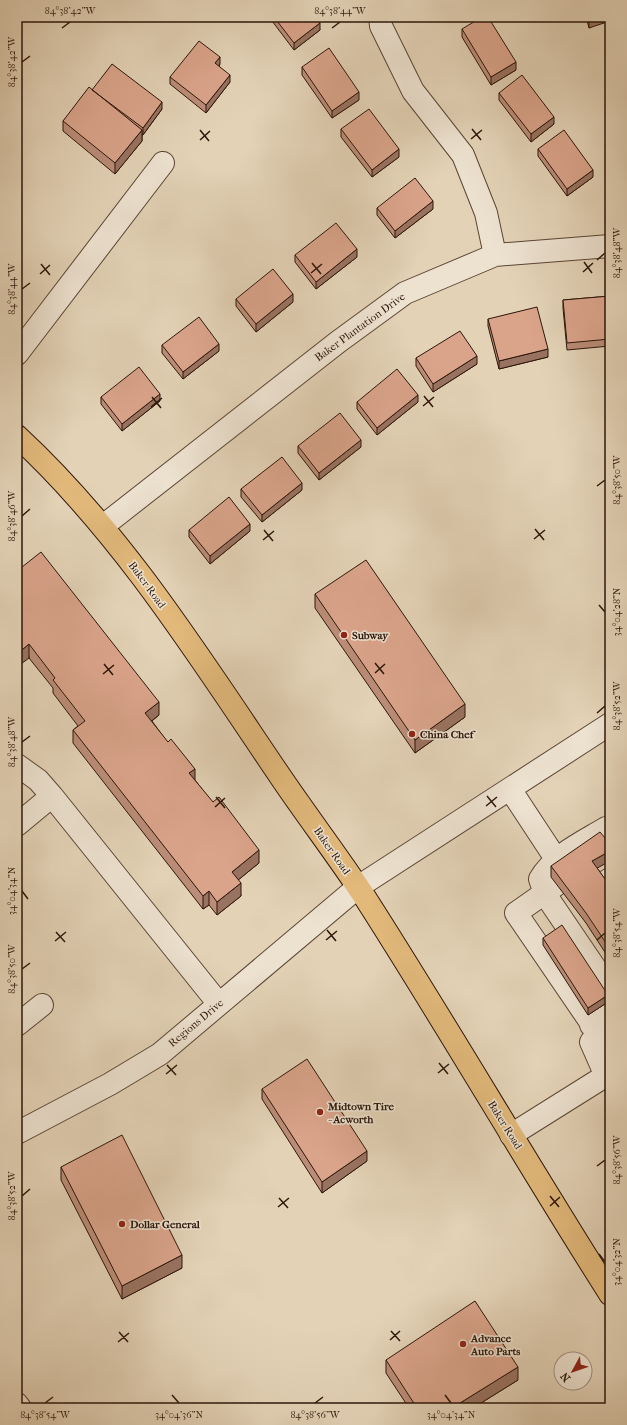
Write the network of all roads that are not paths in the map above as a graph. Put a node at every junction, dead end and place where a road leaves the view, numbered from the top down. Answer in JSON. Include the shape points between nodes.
{"nodes":[{"id":1,"x":380,"y":17,"type":"edge"},
{"id":2,"x":163,"y":163,"type":"dead end"},
{"id":3,"x":610,"y":246,"type":"edge"},
{"id":4,"x":495,"y":255,"type":"junction"},
{"id":5,"x":17,"y":354,"type":"edge"},
{"id":6,"x":17,"y":436,"type":"edge"},
{"id":7,"x":103,"y":526,"type":"junction"},
{"id":8,"x":610,"y":724,"type":"edge"},
{"id":9,"x":17,"y":765,"type":"edge"},
{"id":10,"x":510,"y":789,"type":"junction"},
{"id":11,"x":52,"y":796,"type":"junction"},
{"id":12,"x":17,"y":824,"type":"edge"},
{"id":13,"x":609,"y":845,"type":"edge"},
{"id":14,"x":556,"y":859,"type":"junction"},
{"id":15,"x":358,"y":887,"type":"junction"},
{"id":16,"x":551,"y":889,"type":"junction"},
{"id":17,"x":604,"y":979,"type":"edge"},
{"id":18,"x":219,"y":1004,"type":"junction"},
{"id":19,"x":42,"y":1005,"type":"dead end"},
{"id":20,"x":610,"y":1014,"type":"edge"},
{"id":21,"x":17,"y":1025,"type":"edge"},
{"id":22,"x":600,"y":1032,"type":"edge"},
{"id":23,"x":608,"y":1074,"type":"edge"},
{"id":24,"x":17,"y":1133,"type":"edge"},
{"id":25,"x":511,"y":1135,"type":"junction"},
{"id":26,"x":610,"y":1294,"type":"edge"},
{"id":27,"x":17,"y":1404,"type":"edge"},
{"id":28,"x":20,"y":1408,"type":"edge"}],
"edges":[{"from":1,"to":4,"type":"street","via":[[381,26],[413,91],[463,155],[486,213]]},
{"from":2,"to":5,"type":"street"},
{"from":3,"to":4,"type":"street","name":"Baker Plantation Drive"},
{"from":4,"to":7,"type":"street","name":"Baker Plantation Drive","via":[[405,294],[338,342]]},
{"from":6,"to":7,"type":"main road","name":"Baker Road","via":[[38,455]]},
{"from":7,"to":15,"type":"main road","name":"Baker Road","via":[[166,611]]},
{"from":8,"to":10,"type":"street","name":"Regions Drive"},
{"from":9,"to":11,"type":"street","via":[[38,780]]},
{"from":10,"to":14,"type":"street"},
{"from":10,"to":15,"type":"street","name":"Regions Drive"},
{"from":11,"to":12,"type":"street"},
{"from":11,"to":18,"type":"street"},
{"from":13,"to":14,"type":"street","via":[[606,828]]},
{"from":14,"to":16,"type":"street","via":[[546,868],[540,879]]},
{"from":15,"to":18,"type":"street","name":"Regions Drive"},
{"from":15,"to":25,"type":"main road","name":"Baker Road"},
{"from":16,"to":17,"type":"street"},
{"from":16,"to":22,"type":"street","via":[[516,913]]},
{"from":18,"to":24,"type":"street","name":"Regions Drive","via":[[160,1054],[110,1084]]},
{"from":19,"to":21,"type":"street"},
{"from":20,"to":22,"type":"street"},
{"from":22,"to":23,"type":"street","via":[[591,1042]]},
{"from":23,"to":25,"type":"street"},
{"from":25,"to":26,"type":"main road","name":"Baker Road"},
{"from":27,"to":28,"type":"street"}]}
